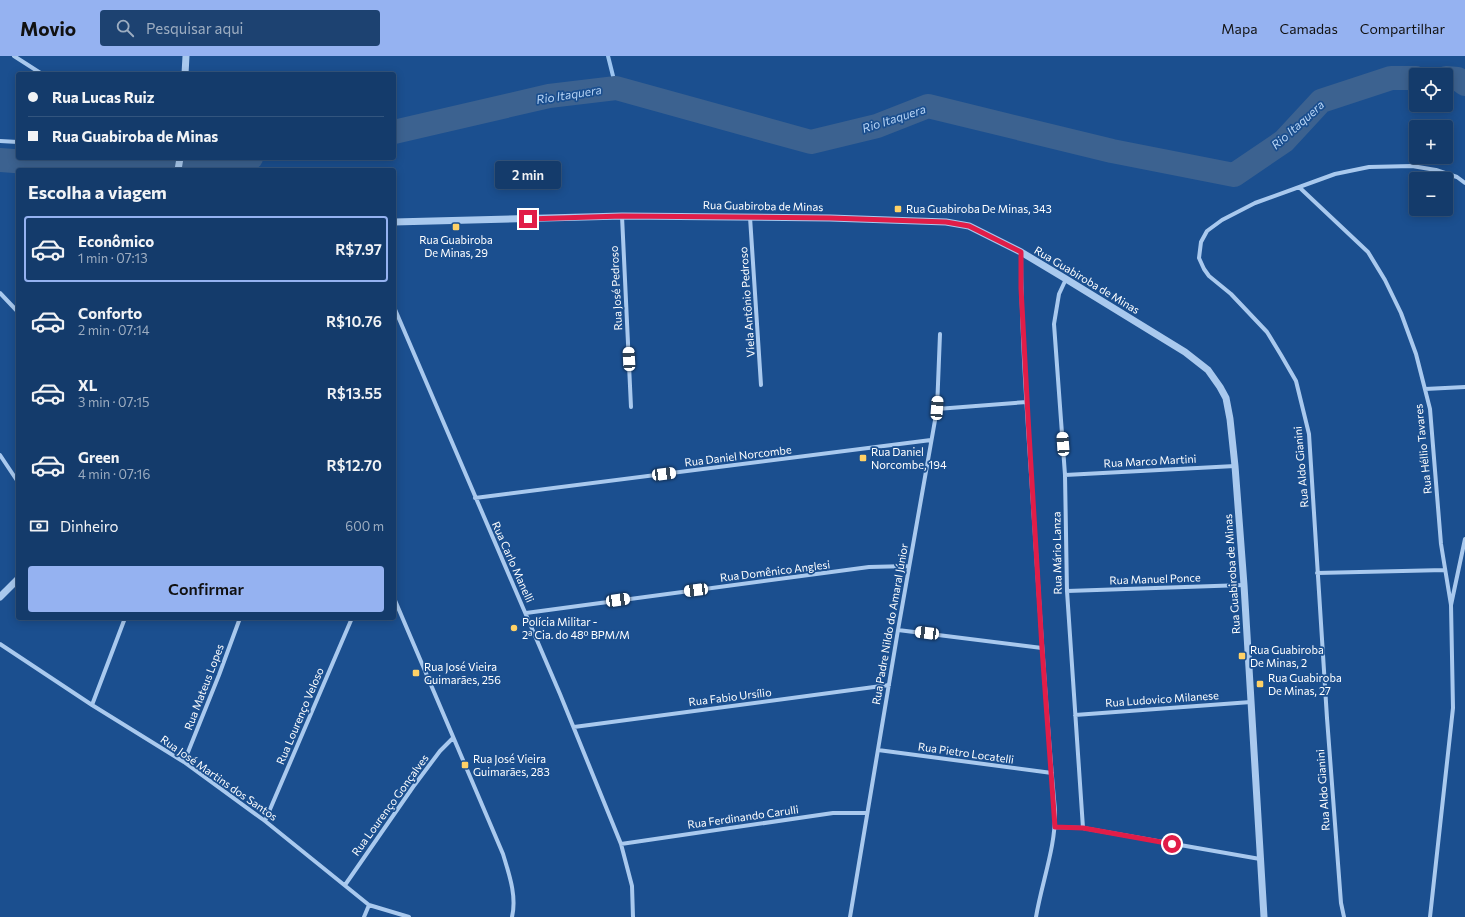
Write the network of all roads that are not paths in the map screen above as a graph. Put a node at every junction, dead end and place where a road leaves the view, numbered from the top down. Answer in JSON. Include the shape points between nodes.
{"nodes":[{"id":1,"x":14,"y":56,"type":"edge"},
{"id":2,"x":186,"y":56,"type":"edge"},
{"id":3,"x":39,"y":72,"type":"edge"},
{"id":4,"x":185,"y":72,"type":"edge"},
{"id":5,"x":0,"y":141,"type":"edge"},
{"id":6,"x":16,"y":142,"type":"edge"},
{"id":7,"x":1465,"y":183,"type":"edge"},
{"id":8,"x":1300,"y":187,"type":"junction"},
{"id":9,"x":622,"y":216,"type":"junction"},
{"id":10,"x":750,"y":217,"type":"junction"},
{"id":11,"x":396,"y":222,"type":"edge"},
{"id":12,"x":1021,"y":252,"type":"junction"},
{"id":13,"x":1066,"y":279,"type":"junction"},
{"id":14,"x":0,"y":293,"type":"edge"},
{"id":15,"x":16,"y":310,"type":"edge"},
{"id":16,"x":396,"y":312,"type":"edge"},
{"id":17,"x":940,"y":334,"type":"dead end"},
{"id":18,"x":761,"y":385,"type":"dead end"},
{"id":19,"x":1465,"y":387,"type":"edge"},
{"id":20,"x":1425,"y":389,"type":"junction"},
{"id":21,"x":1027,"y":402,"type":"junction"},
{"id":22,"x":631,"y":407,"type":"dead end"},
{"id":23,"x":937,"y":408,"type":"junction"},
{"id":24,"x":931,"y":440,"type":"junction"},
{"id":25,"x":0,"y":455,"type":"edge"},
{"id":26,"x":1235,"y":466,"type":"junction"},
{"id":27,"x":1065,"y":474,"type":"junction"},
{"id":28,"x":16,"y":479,"type":"edge"},
{"id":29,"x":475,"y":498,"type":"junction"},
{"id":30,"x":1465,"y":539,"type":"edge"},
{"id":31,"x":909,"y":566,"type":"junction"},
{"id":32,"x":1445,"y":570,"type":"junction"},
{"id":33,"x":1318,"y":573,"type":"junction"},
{"id":34,"x":16,"y":581,"type":"edge"},
{"id":35,"x":1244,"y":586,"type":"junction"},
{"id":36,"x":1067,"y":591,"type":"junction"},
{"id":37,"x":3,"y":592,"type":"edge"},
{"id":38,"x":0,"y":597,"type":"edge"},
{"id":39,"x":396,"y":603,"type":"edge"},
{"id":40,"x":1451,"y":606,"type":"junction"},
{"id":41,"x":526,"y":614,"type":"junction"},
{"id":42,"x":125,"y":620,"type":"edge"},
{"id":43,"x":239,"y":620,"type":"edge"},
{"id":44,"x":351,"y":620,"type":"edge"},
{"id":45,"x":898,"y":630,"type":"junction"},
{"id":46,"x":0,"y":644,"type":"edge"},
{"id":47,"x":1042,"y":648,"type":"junction"},
{"id":48,"x":889,"y":685,"type":"junction"},
{"id":49,"x":1251,"y":702,"type":"junction"},
{"id":50,"x":92,"y":705,"type":"junction"},
{"id":51,"x":1075,"y":715,"type":"junction"},
{"id":52,"x":574,"y":727,"type":"junction"},
{"id":53,"x":454,"y":738,"type":"junction"},
{"id":54,"x":878,"y":750,"type":"junction"},
{"id":55,"x":184,"y":762,"type":"junction"},
{"id":56,"x":1052,"y":773,"type":"junction"},
{"id":57,"x":867,"y":813,"type":"junction"},
{"id":58,"x":265,"y":821,"type":"junction"},
{"id":59,"x":1055,"y":827,"type":"junction"},
{"id":60,"x":1083,"y":828,"type":"junction"},
{"id":61,"x":621,"y":844,"type":"junction"},
{"id":62,"x":1260,"y":859,"type":"junction"},
{"id":63,"x":344,"y":885,"type":"junction"},
{"id":64,"x":368,"y":904,"type":"junction"},
{"id":65,"x":364,"y":917,"type":"edge"},
{"id":66,"x":409,"y":917,"type":"edge"},
{"id":67,"x":512,"y":917,"type":"edge"},
{"id":68,"x":633,"y":917,"type":"edge"},
{"id":69,"x":850,"y":917,"type":"edge"},
{"id":70,"x":1036,"y":917,"type":"edge"},
{"id":71,"x":1264,"y":917,"type":"edge"},
{"id":72,"x":1344,"y":917,"type":"edge"},
{"id":73,"x":1430,"y":917,"type":"edge"}],
"edges":[{"from":1,"to":3,"type":"street"},
{"from":2,"to":4,"type":"street"},
{"from":5,"to":6,"type":"street"},
{"from":7,"to":8,"type":"street","name":"Rua Aldo Gianini","via":[[1443,172],[1412,166],[1369,167],[1336,174]]},
{"from":8,"to":20,"type":"street","name":"Rua Héllio Tavares","via":[[1368,252],[1401,313]]},
{"from":8,"to":33,"type":"street","name":"Rua Aldo Gianini","via":[[1254,203],[1222,220],[1207,231],[1201,242],[1200,258],[1209,276],[1231,294],[1267,332],[1296,381],[1309,434]]},
{"from":9,"to":10,"type":"street","name":"Rua Guabiroba de Minas"},
{"from":9,"to":11,"type":"street","name":"Rua Guabiroba de Minas"},
{"from":9,"to":22,"type":"street","name":"Rua José Pedroso"},
{"from":10,"to":12,"type":"street","name":"Rua Guabiroba de Minas","via":[[946,222],[969,226]]},
{"from":10,"to":18,"type":"street","name":"Viela Antônio Pedroso"},
{"from":12,"to":13,"type":"street","name":"Rua Guabiroba de Minas"},
{"from":12,"to":21,"type":"street","name":"Rua Mário Lanza"},
{"from":13,"to":26,"type":"street","name":"Rua Guabiroba de Minas","via":[[1185,352],[1208,370],[1226,398]]},
{"from":13,"to":27,"type":"street","name":"Rua Mário Lanza","via":[[1059,294],[1054,324]]},
{"from":14,"to":15,"type":"street"},
{"from":16,"to":29,"type":"street","name":"Rua Carlo Manelli"},
{"from":17,"to":23,"type":"street","name":"Rua Padre Nildo do Amaral Júnior"},
{"from":19,"to":20,"type":"street"},
{"from":20,"to":32,"type":"street","name":"Rua Héllio Tavares","via":[[1430,409]]},
{"from":21,"to":23,"type":"street"},
{"from":21,"to":47,"type":"street","name":"Rua Mário Lanza"},
{"from":23,"to":24,"type":"street","name":"Rua Padre Nildo do Amaral Júnior"},
{"from":24,"to":29,"type":"street","name":"Rua Daniel Norcombe"},
{"from":24,"to":31,"type":"street","name":"Rua Padre Nildo do Amaral Júnior"},
{"from":25,"to":28,"type":"street"},
{"from":26,"to":27,"type":"street","name":"Rua Marco Martini"},
{"from":26,"to":35,"type":"street","name":"Rua Guabiroba de Minas"},
{"from":27,"to":36,"type":"street","name":"Rua Mário Lanza"},
{"from":29,"to":41,"type":"street","name":"Rua Carlo Manelli"},
{"from":30,"to":40,"type":"street"},
{"from":31,"to":41,"type":"street","name":"Rua Domênico Anglesi","via":[[869,567]]},
{"from":31,"to":45,"type":"street","name":"Rua Padre Nildo do Amaral Júnior"},
{"from":32,"to":33,"type":"street"},
{"from":32,"to":40,"type":"street","name":"Rua Héllio Tavares"},
{"from":33,"to":72,"type":"street","name":"Rua Aldo Gianini"},
{"from":34,"to":37,"type":"street"},
{"from":35,"to":36,"type":"street","name":"Rua Manuel Ponce"},
{"from":35,"to":49,"type":"street","name":"Rua Guabiroba de Minas"},
{"from":36,"to":51,"type":"street","name":"Rua Mário Lanza"},
{"from":37,"to":38,"type":"street"},
{"from":39,"to":53,"type":"street"},
{"from":40,"to":73,"type":"street","via":[[1453,708]]},
{"from":41,"to":52,"type":"street","name":"Rua Carlo Manelli"},
{"from":42,"to":50,"type":"street"},
{"from":43,"to":55,"type":"street","name":"Rua Mateus Lopes"},
{"from":44,"to":58,"type":"street","name":"Rua Lourenço Veloso"},
{"from":45,"to":47,"type":"street"},
{"from":45,"to":48,"type":"street","name":"Rua Padre Nildo do Amaral Júnior"},
{"from":46,"to":50,"type":"street","name":"Rua José Martins dos Santos"},
{"from":47,"to":56,"type":"street","name":"Rua Mário Lanza"},
{"from":48,"to":52,"type":"street","name":"Rua Fabio Ursílio"},
{"from":48,"to":54,"type":"street","name":"Rua Padre Nildo do Amaral Júnior"},
{"from":49,"to":51,"type":"street","name":"Rua Ludovico Milanese"},
{"from":49,"to":62,"type":"street","name":"Rua Guabiroba de Minas"},
{"from":50,"to":55,"type":"street","name":"Rua José Martins dos Santos"},
{"from":51,"to":60,"type":"street","name":"Rua Mário Lanza"},
{"from":52,"to":61,"type":"street","name":"Rua Carlo Manelli"},
{"from":53,"to":63,"type":"street","name":"Rua Lourenço Gonçalves","via":[[440,751],[413,787]]},
{"from":53,"to":67,"type":"street","via":[[503,854],[511,880],[514,908]]},
{"from":54,"to":56,"type":"street","name":"Rua Pietro Locatelli"},
{"from":54,"to":57,"type":"street","name":"Rua Padre Nildo do Amaral Júnior"},
{"from":55,"to":58,"type":"street","name":"Rua José Martins dos Santos"},
{"from":56,"to":59,"type":"street","name":"Rua Mário Lanza"},
{"from":57,"to":61,"type":"street","name":"Rua Ferdinando Carulli","via":[[833,813]]},
{"from":57,"to":69,"type":"street","name":"Rua Padre Nildo do Amaral Júnior"},
{"from":58,"to":63,"type":"street","name":"Rua José Martins dos Santos"},
{"from":59,"to":60,"type":"street"},
{"from":59,"to":70,"type":"street","name":"Rua Mário Lanza"},
{"from":60,"to":62,"type":"street"},
{"from":61,"to":68,"type":"street","name":"Rua Carlo Manelli","via":[[632,886]]},
{"from":62,"to":71,"type":"street","name":"Rua Guabiroba de Minas"},
{"from":63,"to":64,"type":"street","name":"Rua José Martins dos Santos"},
{"from":64,"to":65,"type":"street"},
{"from":64,"to":66,"type":"street"}]}
